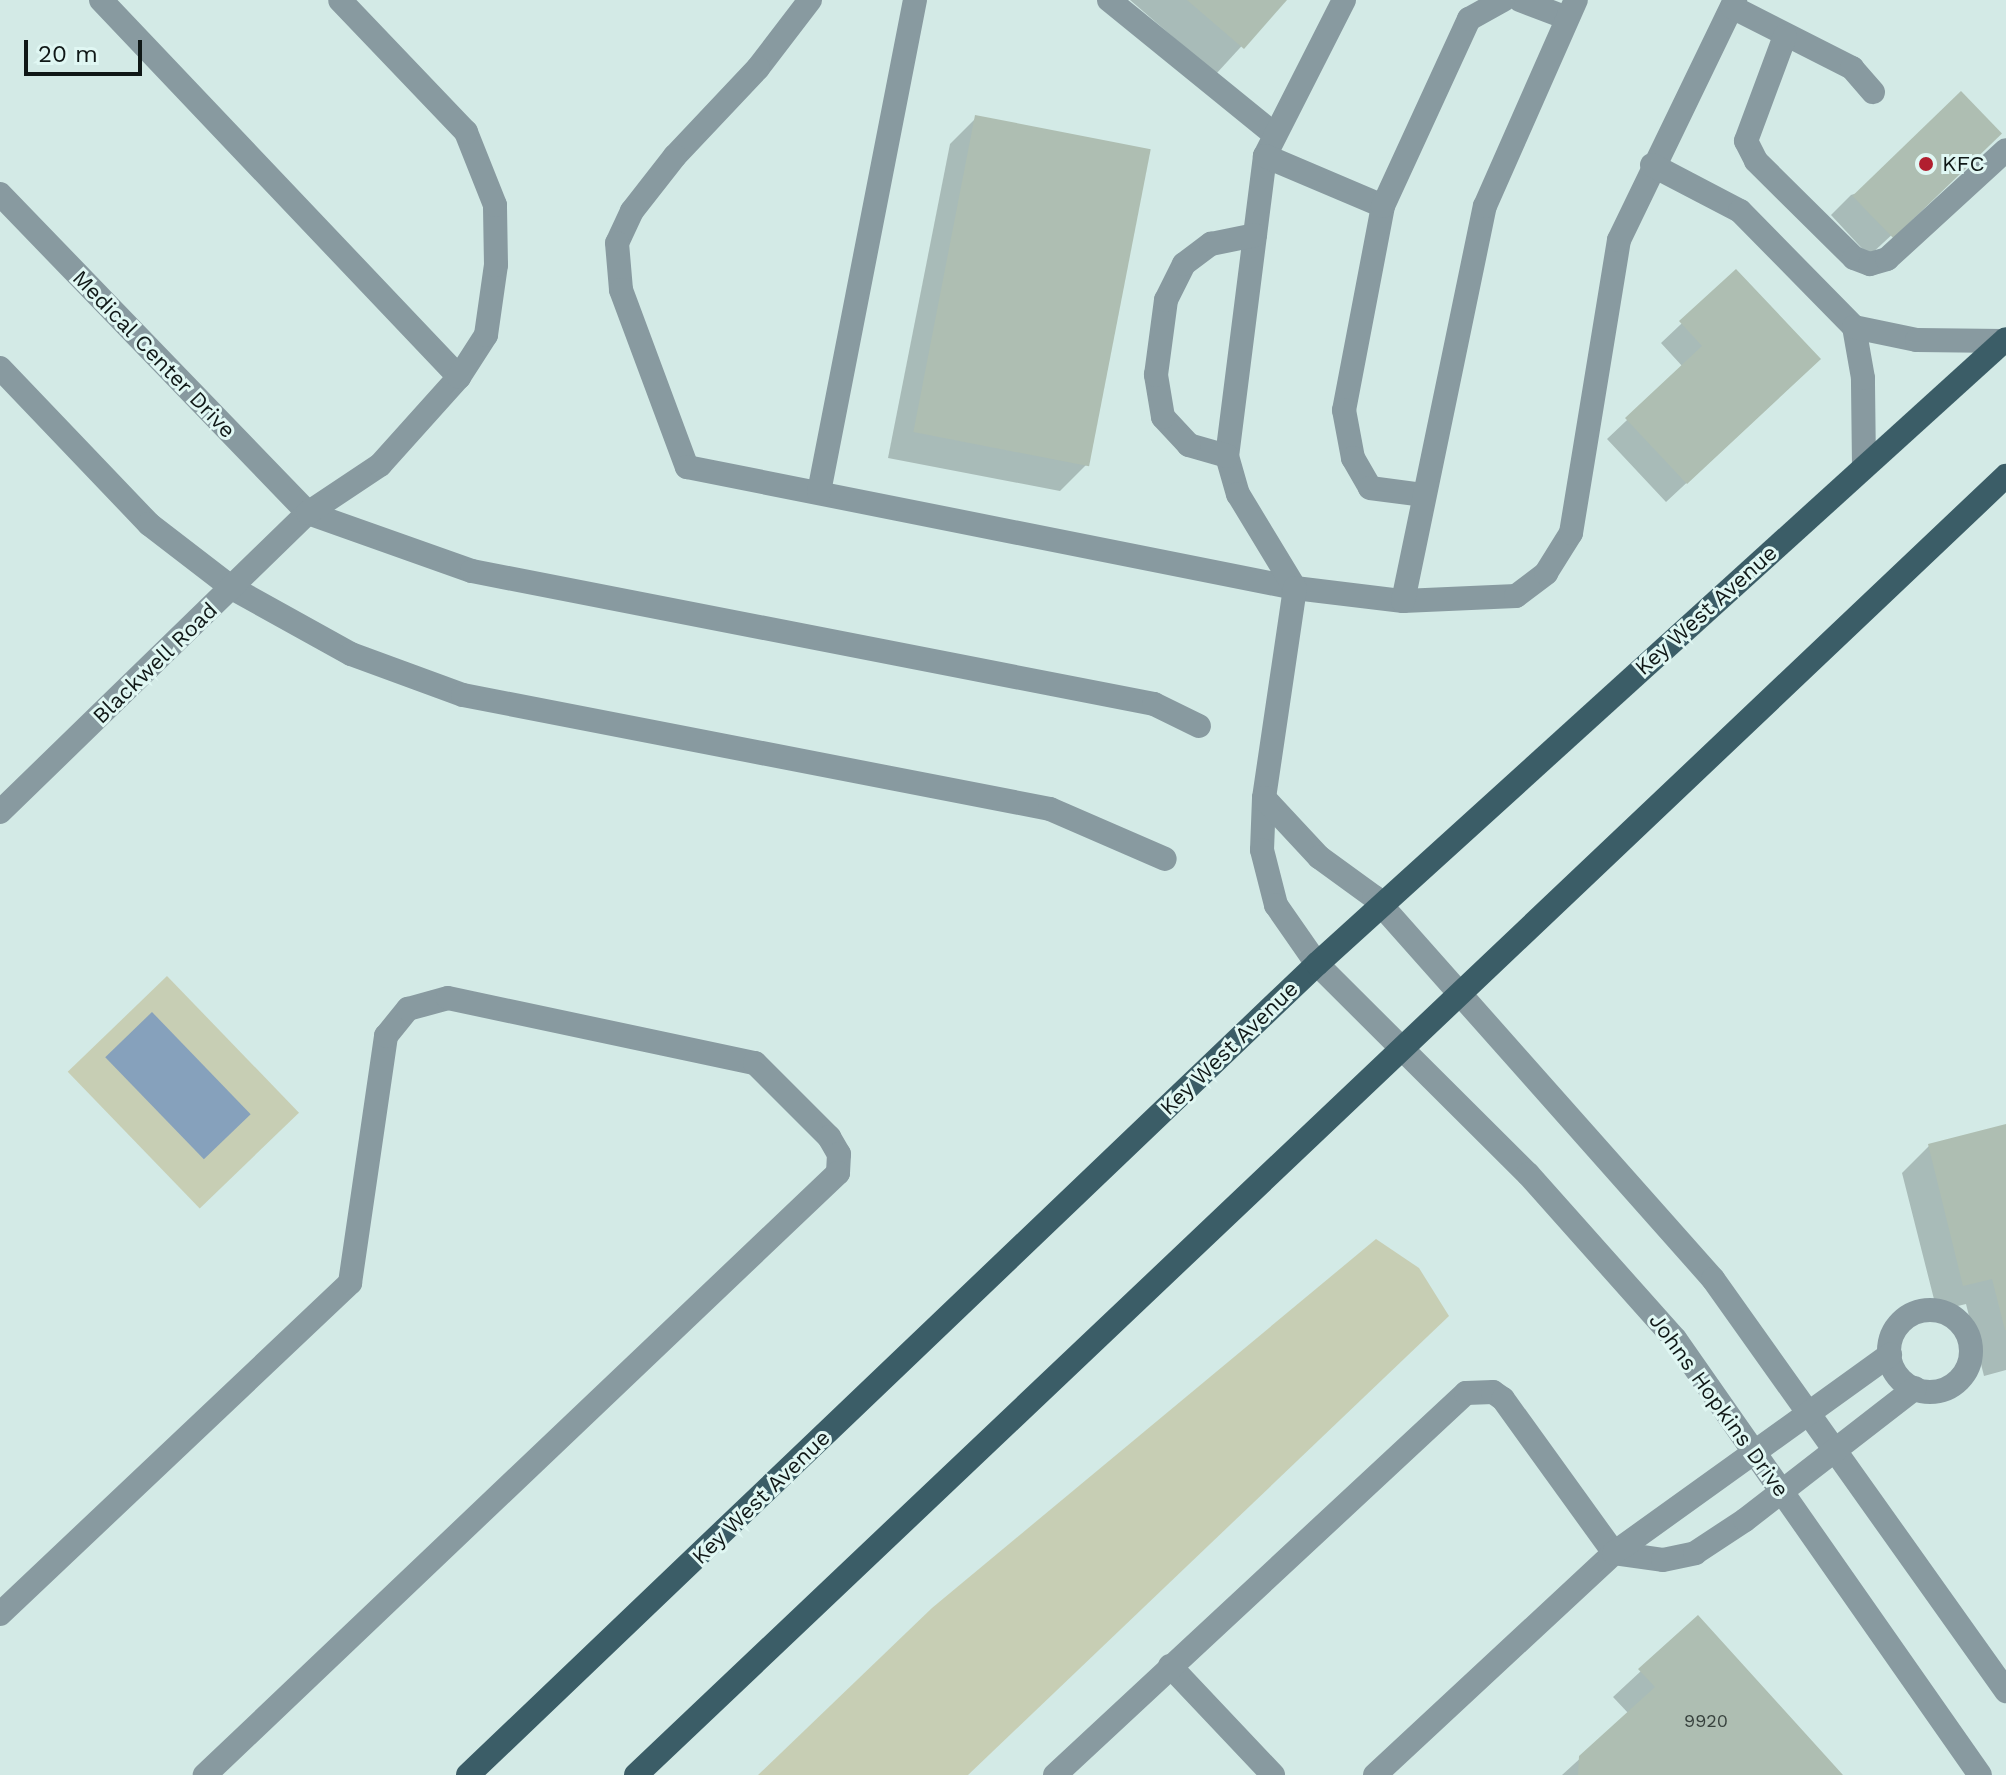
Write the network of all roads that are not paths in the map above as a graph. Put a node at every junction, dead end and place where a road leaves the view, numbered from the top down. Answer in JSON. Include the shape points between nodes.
{"nodes":[{"id":1,"x":101,"y":0,"type":"edge"},
{"id":2,"x":340,"y":0,"type":"edge"},
{"id":3,"x":810,"y":0,"type":"edge"},
{"id":4,"x":915,"y":0,"type":"edge"},
{"id":5,"x":1109,"y":0,"type":"edge"},
{"id":6,"x":1344,"y":0,"type":"edge"},
{"id":7,"x":1503,"y":0,"type":"edge"},
{"id":8,"x":1520,"y":0,"type":"edge"},
{"id":9,"x":1734,"y":4,"type":"edge"},
{"id":10,"x":1572,"y":9,"type":"edge"},
{"id":11,"x":1785,"y":36,"type":"junction"},
{"id":12,"x":1873,"y":92,"type":"dead end"},
{"id":13,"x":1270,"y":146,"type":"junction"},
{"id":14,"x":2006,"y":150,"type":"edge"},
{"id":15,"x":1652,"y":165,"type":"junction"},
{"id":16,"x":0,"y":194,"type":"edge"},
{"id":17,"x":1383,"y":206,"type":"junction"},
{"id":18,"x":1255,"y":235,"type":"junction"},
{"id":19,"x":1854,"y":327,"type":"junction"},
{"id":20,"x":2005,"y":340,"type":"edge"},
{"id":21,"x":0,"y":368,"type":"edge"},
{"id":22,"x":459,"y":377,"type":"junction"},
{"id":23,"x":1227,"y":456,"type":"junction"},
{"id":24,"x":1864,"y":466,"type":"junction"},
{"id":25,"x":2006,"y":476,"type":"edge"},
{"id":26,"x":819,"y":492,"type":"junction"},
{"id":27,"x":1423,"y":495,"type":"junction"},
{"id":28,"x":308,"y":513,"type":"junction"},
{"id":29,"x":232,"y":588,"type":"junction"},
{"id":30,"x":1295,"y":588,"type":"junction"},
{"id":31,"x":1403,"y":601,"type":"junction"},
{"id":32,"x":1199,"y":726,"type":"dead end"},
{"id":33,"x":1264,"y":798,"type":"junction"},
{"id":34,"x":0,"y":812,"type":"edge"},
{"id":35,"x":1165,"y":859,"type":"dead end"},
{"id":36,"x":1381,"y":905,"type":"junction"},
{"id":37,"x":1317,"y":964,"type":"junction"},
{"id":38,"x":1460,"y":993,"type":"junction"},
{"id":39,"x":1403,"y":1048,"type":"junction"},
{"id":40,"x":1890,"y":1355,"type":"junction"},
{"id":41,"x":1915,"y":1388,"type":"junction"},
{"id":42,"x":1810,"y":1412,"type":"junction"},
{"id":43,"x":1755,"y":1451,"type":"junction"},
{"id":44,"x":1837,"y":1451,"type":"junction"},
{"id":45,"x":1784,"y":1493,"type":"junction"},
{"id":46,"x":1614,"y":1553,"type":"junction"},
{"id":47,"x":0,"y":1614,"type":"edge"},
{"id":48,"x":1170,"y":1666,"type":"junction"},
{"id":49,"x":2006,"y":1691,"type":"edge"},
{"id":50,"x":205,"y":1775,"type":"edge"},
{"id":51,"x":468,"y":1775,"type":"edge"},
{"id":52,"x":636,"y":1775,"type":"edge"},
{"id":53,"x":1055,"y":1775,"type":"edge"},
{"id":54,"x":1273,"y":1775,"type":"edge"},
{"id":55,"x":1375,"y":1775,"type":"edge"},
{"id":56,"x":1980,"y":1775,"type":"edge"}],
"edges":[{"from":1,"to":22,"type":"street"},
{"from":2,"to":22,"type":"street","name":"Blackwell Road","via":[[466,132],[495,205],[496,265],[486,335]]},
{"from":3,"to":26,"type":"street","via":[[758,68],[666,167],[632,211],[617,243],[621,290],[687,467]]},
{"from":4,"to":26,"type":"street"},
{"from":5,"to":13,"type":"street"},
{"from":6,"to":13,"type":"street"},
{"from":7,"to":17,"type":"street","via":[[1469,19]]},
{"from":8,"to":10,"type":"street"},
{"from":9,"to":11,"type":"street"},
{"from":9,"to":15,"type":"street"},
{"from":10,"to":27,"type":"street","via":[[1485,206]]},
{"from":11,"to":12,"type":"street","via":[[1852,68]]},
{"from":11,"to":14,"type":"street","via":[[1748,124],[1746,141],[1756,161],[1854,258],[1870,264],[1887,259]]},
{"from":13,"to":17,"type":"street"},
{"from":13,"to":18,"type":"street"},
{"from":15,"to":19,"type":"street","via":[[1740,211]]},
{"from":15,"to":31,"type":"street","via":[[1619,240],[1571,533],[1546,573],[1516,596]]},
{"from":16,"to":28,"type":"street","name":"Medical Center Drive"},
{"from":17,"to":27,"type":"street","via":[[1344,410],[1353,458],[1370,488]]},
{"from":18,"to":23,"type":"street"},
{"from":18,"to":23,"type":"street","via":[[1211,244],[1184,264],[1166,300],[1156,375],[1163,417],[1189,445]]},
{"from":19,"to":20,"type":"street","via":[[1917,340]]},
{"from":19,"to":24,"type":"street","via":[[1863,378]]},
{"from":20,"to":24,"type":"main road","name":"Key West Avenue"},
{"from":21,"to":29,"type":"street","via":[[149,524]]},
{"from":22,"to":28,"type":"street","name":"Blackwell Road","via":[[380,465]]},
{"from":23,"to":30,"type":"street","via":[[1238,494]]},
{"from":24,"to":36,"type":"main road","name":"Key West Avenue"},
{"from":25,"to":38,"type":"main road"},
{"from":26,"to":30,"type":"street"},
{"from":27,"to":31,"type":"street"},
{"from":28,"to":29,"type":"street","name":"Blackwell Road"},
{"from":28,"to":32,"type":"street","via":[[472,571],[1154,704]]},
{"from":29,"to":34,"type":"street","name":"Blackwell Road"},
{"from":29,"to":35,"type":"street","via":[[351,654],[463,695],[1050,809]]},
{"from":30,"to":31,"type":"street"},
{"from":30,"to":33,"type":"street","name":"Johns Hopkins Drive"},
{"from":33,"to":36,"type":"street","via":[[1319,857]]},
{"from":33,"to":37,"type":"street","name":"Johns Hopkins Drive","via":[[1262,850],[1276,905]]},
{"from":36,"to":37,"type":"main road","name":"Key West Avenue"},
{"from":36,"to":38,"type":"street"},
{"from":37,"to":39,"type":"street","name":"Johns Hopkins Drive"},
{"from":37,"to":51,"type":"main road","name":"Key West Avenue"},
{"from":38,"to":39,"type":"main road"},
{"from":38,"to":42,"type":"street","via":[[1713,1279]]},
{"from":39,"to":43,"type":"street","name":"Johns Hopkins Drive","via":[[1608,1262],[1675,1339]]},
{"from":39,"to":52,"type":"main road"},
{"from":40,"to":41,"type":"street","via":[[1897,1375]]},
{"from":40,"to":41,"type":"street","via":[[1896,1330],[1913,1314],[1939,1312],[1962,1325],[1972,1348],[1966,1374],[1945,1390]]},
{"from":40,"to":42,"type":"street"},
{"from":41,"to":44,"type":"street"},
{"from":42,"to":43,"type":"street"},
{"from":42,"to":44,"type":"street"},
{"from":43,"to":45,"type":"street","name":"Johns Hopkins Drive"},
{"from":43,"to":46,"type":"street"},
{"from":44,"to":45,"type":"street"},
{"from":44,"to":49,"type":"street"},
{"from":45,"to":46,"type":"street","via":[[1688,1555],[1663,1560]]},
{"from":45,"to":56,"type":"street","name":"Johns Hopkins Drive"},
{"from":46,"to":48,"type":"street","via":[[1503,1399],[1493,1392],[1466,1393]]},
{"from":46,"to":55,"type":"street"},
{"from":47,"to":50,"type":"street","via":[[350,1283],[386,1036],[408,1009],[448,998],[755,1063],[829,1137],[839,1154],[838,1173]]},
{"from":48,"to":53,"type":"street"},
{"from":48,"to":54,"type":"street"}]}
